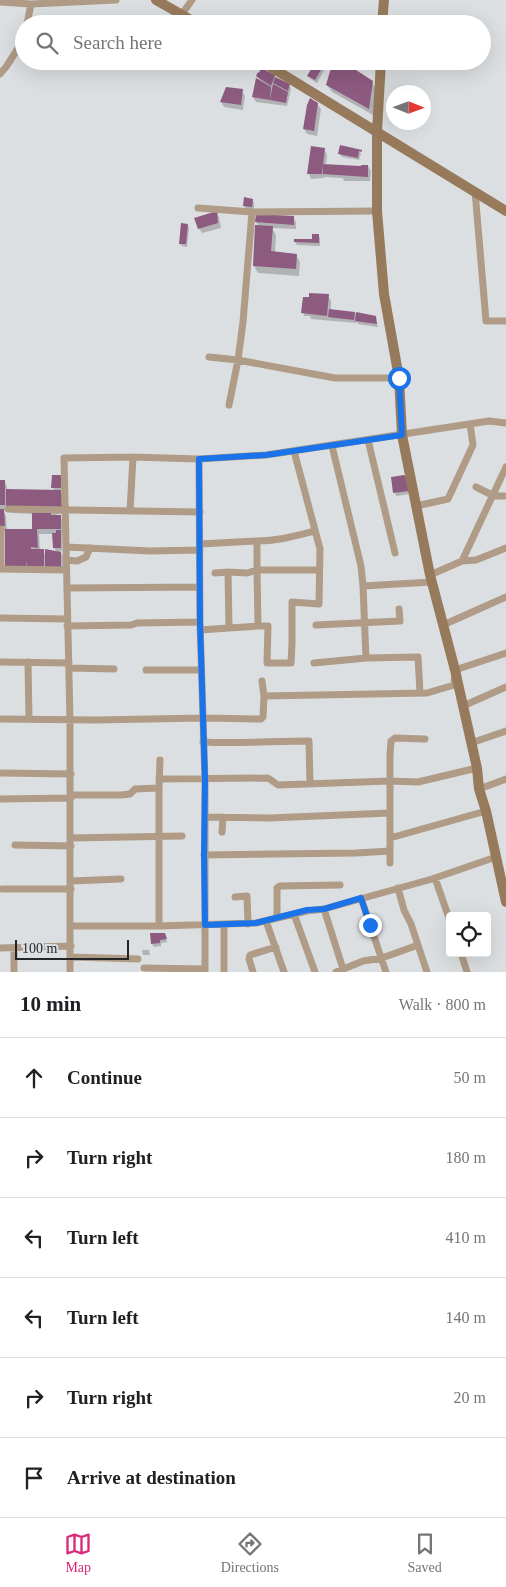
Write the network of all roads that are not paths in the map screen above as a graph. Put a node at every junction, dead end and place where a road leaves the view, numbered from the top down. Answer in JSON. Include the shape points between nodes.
{"nodes":[{"id":1,"x":116,"y":0,"type":"edge"},
{"id":2,"x":156,"y":0,"type":"edge"},
{"id":3,"x":192,"y":0,"type":"edge"},
{"id":4,"x":384,"y":0,"type":"edge"},
{"id":5,"x":0,"y":2,"type":"edge"},
{"id":6,"x":32,"y":4,"type":"junction"},
{"id":7,"x":182,"y":14,"type":"joint"},
{"id":8,"x":29,"y":15,"type":"edge"},
{"id":9,"x":383,"y":15,"type":"edge"},
{"id":10,"x":15,"y":53,"type":"edge"},
{"id":11,"x":276,"y":70,"type":"edge"},
{"id":12,"x":380,"y":70,"type":"edge"},
{"id":13,"x":0,"y":74,"type":"edge"},
{"id":14,"x":377,"y":131,"type":"junction"},
{"id":15,"x":475,"y":191,"type":"junction"},
{"id":16,"x":198,"y":208,"type":"dead end"},
{"id":17,"x":377,"y":211,"type":"junction"},
{"id":18,"x":506,"y":211,"type":"edge"},
{"id":19,"x":252,"y":212,"type":"junction"},
{"id":20,"x":506,"y":321,"type":"edge"},
{"id":21,"x":209,"y":357,"type":"dead end"},
{"id":22,"x":238,"y":360,"type":"junction"},
{"id":23,"x":399,"y":378,"type":"junction"},
{"id":24,"x":229,"y":405,"type":"dead end"},
{"id":25,"x":506,"y":423,"type":"edge"},
{"id":26,"x":470,"y":424,"type":"junction"},
{"id":27,"x":402,"y":435,"type":"junction"},
{"id":28,"x":368,"y":440,"type":"junction"},
{"id":29,"x":332,"y":446,"type":"junction"},
{"id":30,"x":294,"y":451,"type":"junction"},
{"id":31,"x":133,"y":457,"type":"junction"},
{"id":32,"x":199,"y":459,"type":"junction"},
{"id":33,"x":506,"y":467,"type":"edge"},
{"id":34,"x":476,"y":487,"type":"dead end"},
{"id":35,"x":494,"y":496,"type":"junction"},
{"id":36,"x":506,"y":496,"type":"edge"},
{"id":37,"x":416,"y":506,"type":"junction"},
{"id":38,"x":8,"y":509,"type":"dead end"},
{"id":39,"x":65,"y":510,"type":"junction"},
{"id":40,"x":130,"y":511,"type":"junction"},
{"id":41,"x":200,"y":512,"type":"junction"},
{"id":42,"x":0,"y":529,"type":"edge"},
{"id":43,"x":315,"y":531,"type":"junction"},
{"id":44,"x":257,"y":541,"type":"junction"},
{"id":45,"x":200,"y":547,"type":"junction"},
{"id":46,"x":66,"y":548,"type":"junction"},
{"id":47,"x":90,"y":548,"type":"junction"},
{"id":48,"x":506,"y":548,"type":"edge"},
{"id":49,"x":395,"y":553,"type":"dead end"},
{"id":50,"x":66,"y":560,"type":"junction"},
{"id":51,"x":462,"y":561,"type":"junction"},
{"id":52,"x":1,"y":569,"type":"edge"},
{"id":53,"x":66,"y":570,"type":"junction"},
{"id":54,"x":257,"y":570,"type":"junction"},
{"id":55,"x":320,"y":570,"type":"junction"},
{"id":56,"x":228,"y":572,"type":"junction"},
{"id":57,"x":215,"y":573,"type":"dead end"},
{"id":58,"x":431,"y":579,"type":"junction"},
{"id":59,"x":199,"y":586,"type":"junction"},
{"id":60,"x":363,"y":586,"type":"junction"},
{"id":61,"x":67,"y":588,"type":"junction"},
{"id":62,"x":506,"y":597,"type":"edge"},
{"id":63,"x":399,"y":609,"type":"dead end"},
{"id":64,"x":0,"y":618,"type":"edge"},
{"id":65,"x":67,"y":622,"type":"junction"},
{"id":66,"x":364,"y":622,"type":"junction"},
{"id":67,"x":316,"y":625,"type":"dead end"},
{"id":68,"x":443,"y":625,"type":"junction"},
{"id":69,"x":200,"y":626,"type":"junction"},
{"id":70,"x":258,"y":626,"type":"junction"},
{"id":71,"x":229,"y":628,"type":"junction"},
{"id":72,"x":506,"y":653,"type":"edge"},
{"id":73,"x":366,"y":658,"type":"junction"},
{"id":74,"x":0,"y":662,"type":"edge"},
{"id":75,"x":28,"y":662,"type":"junction"},
{"id":76,"x":314,"y":663,"type":"dead end"},
{"id":77,"x":70,"y":666,"type":"junction"},
{"id":78,"x":114,"y":669,"type":"dead end"},
{"id":79,"x":146,"y":670,"type":"dead end"},
{"id":80,"x":201,"y":670,"type":"junction"},
{"id":81,"x":455,"y":670,"type":"junction"},
{"id":82,"x":262,"y":682,"type":"dead end"},
{"id":83,"x":506,"y":688,"type":"edge"},
{"id":84,"x":420,"y":693,"type":"junction"},
{"id":85,"x":264,"y":696,"type":"junction"},
{"id":86,"x":463,"y":706,"type":"junction"},
{"id":87,"x":204,"y":718,"type":"junction"},
{"id":88,"x":0,"y":719,"type":"edge"},
{"id":89,"x":29,"y":719,"type":"junction"},
{"id":90,"x":70,"y":720,"type":"junction"},
{"id":91,"x":506,"y":731,"type":"edge"},
{"id":92,"x":425,"y":739,"type":"dead end"},
{"id":93,"x":204,"y":742,"type":"junction"},
{"id":94,"x":471,"y":743,"type":"junction"},
{"id":95,"x":160,"y":760,"type":"dead end"},
{"id":96,"x":477,"y":768,"type":"junction"},
{"id":97,"x":0,"y":773,"type":"edge"},
{"id":98,"x":71,"y":774,"type":"junction"},
{"id":99,"x":159,"y":779,"type":"junction"},
{"id":100,"x":506,"y":779,"type":"edge"},
{"id":101,"x":205,"y":780,"type":"junction"},
{"id":102,"x":390,"y":781,"type":"junction"},
{"id":103,"x":310,"y":784,"type":"junction"},
{"id":104,"x":159,"y":788,"type":"junction"},
{"id":105,"x":479,"y":789,"type":"junction"},
{"id":106,"x":71,"y":797,"type":"junction"},
{"id":107,"x":0,"y":799,"type":"edge"},
{"id":108,"x":486,"y":811,"type":"junction"},
{"id":109,"x":390,"y":813,"type":"junction"},
{"id":110,"x":205,"y":816,"type":"junction"},
{"id":111,"x":223,"y":817,"type":"junction"},
{"id":112,"x":222,"y":832,"type":"dead end"},
{"id":113,"x":159,"y":836,"type":"junction"},
{"id":114,"x":182,"y":836,"type":"dead end"},
{"id":115,"x":390,"y":838,"type":"junction"},
{"id":116,"x":71,"y":842,"type":"junction"},
{"id":117,"x":15,"y":845,"type":"dead end"},
{"id":118,"x":390,"y":851,"type":"junction"},
{"id":119,"x":204,"y":855,"type":"junction"},
{"id":120,"x":496,"y":857,"type":"junction"},
{"id":121,"x":390,"y":863,"type":"dead end"},
{"id":122,"x":435,"y":878,"type":"junction"},
{"id":123,"x":121,"y":880,"type":"dead end"},
{"id":124,"x":71,"y":881,"type":"junction"},
{"id":125,"x":504,"y":883,"type":"edge"},
{"id":126,"x":340,"y":885,"type":"dead end"},
{"id":127,"x":398,"y":888,"type":"junction"},
{"id":128,"x":2,"y":889,"type":"dead end"},
{"id":129,"x":71,"y":889,"type":"junction"},
{"id":130,"x":235,"y":897,"type":"dead end"},
{"id":131,"x":361,"y":898,"type":"junction"},
{"id":132,"x":506,"y":902,"type":"edge"},
{"id":133,"x":324,"y":909,"type":"junction"},
{"id":134,"x":447,"y":912,"type":"edge"},
{"id":135,"x":294,"y":914,"type":"junction"},
{"id":136,"x":277,"y":918,"type":"junction"},
{"id":137,"x":266,"y":921,"type":"junction"},
{"id":138,"x":248,"y":924,"type":"junction"},
{"id":139,"x":205,"y":925,"type":"junction"},
{"id":140,"x":224,"y":925,"type":"junction"},
{"id":141,"x":71,"y":926,"type":"junction"},
{"id":142,"x":159,"y":926,"type":"junction"},
{"id":143,"x":418,"y":945,"type":"junction"},
{"id":144,"x":71,"y":946,"type":"junction"},
{"id":145,"x":276,"y":947,"type":"junction"},
{"id":146,"x":0,"y":948,"type":"edge"},
{"id":147,"x":14,"y":948,"type":"junction"},
{"id":148,"x":71,"y":957,"type":"junction"},
{"id":149,"x":462,"y":957,"type":"edge"},
{"id":150,"x":382,"y":958,"type":"junction"},
{"id":151,"x":138,"y":959,"type":"dead end"},
{"id":152,"x":144,"y":968,"type":"dead end"},
{"id":153,"x":205,"y":970,"type":"edge"},
{"id":154,"x":339,"y":970,"type":"edge"},
{"id":155,"x":14,"y":972,"type":"edge"},
{"id":156,"x":70,"y":972,"type":"edge"},
{"id":157,"x":224,"y":972,"type":"edge"},
{"id":158,"x":253,"y":972,"type":"edge"},
{"id":159,"x":284,"y":972,"type":"edge"},
{"id":160,"x":315,"y":972,"type":"edge"},
{"id":161,"x":386,"y":972,"type":"edge"},
{"id":162,"x":427,"y":972,"type":"edge"},
{"id":163,"x":467,"y":972,"type":"edge"}],
"edges":[{"from":1,"to":6,"type":"street"},
{"from":2,"to":7,"type":"street"},
{"from":3,"to":7,"type":"street"},
{"from":4,"to":9,"type":"street"},
{"from":5,"to":6,"type":"street"},
{"from":6,"to":8,"type":"street"},
{"from":10,"to":13,"type":"street"},
{"from":11,"to":14,"type":"street"},
{"from":12,"to":14,"type":"street"},
{"from":14,"to":15,"type":"street"},
{"from":14,"to":17,"type":"street"},
{"from":15,"to":18,"type":"street"},
{"from":15,"to":20,"type":"street","via":[[486,321]]},
{"from":16,"to":19,"type":"street"},
{"from":17,"to":19,"type":"street"},
{"from":17,"to":23,"type":"street","via":[[384,294]]},
{"from":19,"to":22,"type":"street"},
{"from":21,"to":22,"type":"street"},
{"from":22,"to":23,"type":"street","via":[[336,378]]},
{"from":22,"to":24,"type":"street"},
{"from":23,"to":27,"type":"street"},
{"from":25,"to":26,"type":"street"},
{"from":26,"to":27,"type":"street"},
{"from":26,"to":37,"type":"street","via":[[473,445],[448,499]]},
{"from":27,"to":28,"type":"street"},
{"from":27,"to":37,"type":"street"},
{"from":28,"to":29,"type":"street"},
{"from":28,"to":49,"type":"street"},
{"from":29,"to":30,"type":"street"},
{"from":29,"to":60,"type":"street"},
{"from":30,"to":32,"type":"street"},
{"from":30,"to":43,"type":"street"},
{"from":31,"to":32,"type":"street"},
{"from":31,"to":39,"type":"street","via":[[64,458]]},
{"from":31,"to":40,"type":"street"},
{"from":32,"to":41,"type":"street"},
{"from":33,"to":35,"type":"street"},
{"from":34,"to":35,"type":"street"},
{"from":35,"to":36,"type":"street"},
{"from":35,"to":51,"type":"street"},
{"from":37,"to":58,"type":"street"},
{"from":38,"to":39,"type":"street"},
{"from":39,"to":40,"type":"street"},
{"from":39,"to":46,"type":"street"},
{"from":40,"to":41,"type":"street"},
{"from":41,"to":45,"type":"street"},
{"from":42,"to":52,"type":"street"},
{"from":43,"to":44,"type":"street","via":[[286,539]]},
{"from":43,"to":55,"type":"street","via":[[320,549]]},
{"from":44,"to":45,"type":"street"},
{"from":44,"to":54,"type":"street"},
{"from":45,"to":47,"type":"street","via":[[150,551]]},
{"from":45,"to":59,"type":"street"},
{"from":46,"to":47,"type":"street"},
{"from":46,"to":50,"type":"street"},
{"from":47,"to":50,"type":"street","via":[[86,557]]},
{"from":48,"to":51,"type":"street","via":[[476,560]]},
{"from":50,"to":53,"type":"street"},
{"from":51,"to":58,"type":"street"},
{"from":52,"to":53,"type":"street"},
{"from":53,"to":61,"type":"street"},
{"from":54,"to":55,"type":"street"},
{"from":54,"to":56,"type":"street"},
{"from":54,"to":70,"type":"street"},
{"from":55,"to":70,"type":"street","via":[[319,604],[292,602],[291,663],[267,663],[268,626]]},
{"from":56,"to":57,"type":"street"},
{"from":56,"to":71,"type":"street"},
{"from":58,"to":60,"type":"street"},
{"from":58,"to":68,"type":"street"},
{"from":59,"to":61,"type":"street"},
{"from":59,"to":69,"type":"street"},
{"from":60,"to":66,"type":"street"},
{"from":61,"to":65,"type":"street"},
{"from":62,"to":68,"type":"street"},
{"from":63,"to":66,"type":"street","via":[[400,620]]},
{"from":64,"to":65,"type":"street"},
{"from":65,"to":69,"type":"street"},
{"from":65,"to":77,"type":"street"},
{"from":66,"to":67,"type":"street"},
{"from":66,"to":73,"type":"street"},
{"from":68,"to":81,"type":"street"},
{"from":69,"to":71,"type":"street"},
{"from":69,"to":80,"type":"street"},
{"from":70,"to":71,"type":"street"},
{"from":72,"to":81,"type":"street"},
{"from":73,"to":76,"type":"street"},
{"from":73,"to":84,"type":"street","via":[[418,657]]},
{"from":74,"to":75,"type":"street"},
{"from":75,"to":77,"type":"street"},
{"from":75,"to":89,"type":"street"},
{"from":77,"to":78,"type":"street"},
{"from":77,"to":90,"type":"street"},
{"from":79,"to":80,"type":"street"},
{"from":80,"to":87,"type":"street"},
{"from":81,"to":84,"type":"street","via":[[454,685]]},
{"from":81,"to":86,"type":"street"},
{"from":82,"to":85,"type":"street"},
{"from":83,"to":86,"type":"street"},
{"from":84,"to":85,"type":"street"},
{"from":85,"to":87,"type":"street","via":[[264,717],[261,719]]},
{"from":86,"to":94,"type":"street"},
{"from":87,"to":90,"type":"street"},
{"from":87,"to":93,"type":"street"},
{"from":88,"to":89,"type":"street"},
{"from":89,"to":90,"type":"street"},
{"from":90,"to":98,"type":"street"},
{"from":91,"to":94,"type":"street"},
{"from":92,"to":102,"type":"street","via":[[395,738],[392,741]]},
{"from":93,"to":101,"type":"street"},
{"from":93,"to":103,"type":"street","via":[[309,741]]},
{"from":94,"to":96,"type":"street"},
{"from":95,"to":99,"type":"street"},
{"from":96,"to":102,"type":"street","via":[[418,782]]},
{"from":96,"to":105,"type":"street"},
{"from":97,"to":98,"type":"street"},
{"from":98,"to":106,"type":"street"},
{"from":99,"to":101,"type":"street"},
{"from":99,"to":104,"type":"street"},
{"from":100,"to":105,"type":"street"},
{"from":101,"to":103,"type":"street","via":[[268,778],[278,785]]},
{"from":101,"to":110,"type":"street"},
{"from":102,"to":103,"type":"street"},
{"from":102,"to":109,"type":"street"},
{"from":104,"to":106,"type":"street","via":[[135,789],[122,795]]},
{"from":104,"to":113,"type":"street"},
{"from":105,"to":108,"type":"street"},
{"from":106,"to":107,"type":"street"},
{"from":106,"to":116,"type":"street"},
{"from":108,"to":115,"type":"street"},
{"from":108,"to":120,"type":"street"},
{"from":109,"to":111,"type":"street"},
{"from":109,"to":115,"type":"street"},
{"from":110,"to":111,"type":"street"},
{"from":110,"to":119,"type":"street"},
{"from":111,"to":112,"type":"street"},
{"from":113,"to":114,"type":"street"},
{"from":113,"to":116,"type":"street"},
{"from":113,"to":142,"type":"street"},
{"from":115,"to":118,"type":"street"},
{"from":116,"to":117,"type":"street"},
{"from":116,"to":124,"type":"street"},
{"from":118,"to":119,"type":"street"},
{"from":118,"to":121,"type":"street"},
{"from":119,"to":139,"type":"street"},
{"from":120,"to":122,"type":"street"},
{"from":120,"to":125,"type":"street"},
{"from":122,"to":127,"type":"street"},
{"from":122,"to":134,"type":"street"},
{"from":123,"to":124,"type":"street"},
{"from":124,"to":129,"type":"street"},
{"from":125,"to":132,"type":"street"},
{"from":126,"to":136,"type":"street","via":[[280,886],[277,888]]},
{"from":127,"to":131,"type":"street"},
{"from":127,"to":143,"type":"street"},
{"from":128,"to":129,"type":"street"},
{"from":129,"to":141,"type":"street"},
{"from":130,"to":138,"type":"street","via":[[247,896]]},
{"from":131,"to":133,"type":"street"},
{"from":131,"to":150,"type":"street"},
{"from":133,"to":135,"type":"street"},
{"from":133,"to":154,"type":"street"},
{"from":135,"to":136,"type":"street"},
{"from":135,"to":160,"type":"street"},
{"from":136,"to":137,"type":"street"},
{"from":137,"to":138,"type":"street"},
{"from":137,"to":145,"type":"street"},
{"from":138,"to":140,"type":"street"},
{"from":139,"to":140,"type":"street"},
{"from":139,"to":142,"type":"street"},
{"from":139,"to":153,"type":"street"},
{"from":140,"to":157,"type":"street"},
{"from":141,"to":142,"type":"street"},
{"from":141,"to":144,"type":"street"},
{"from":143,"to":150,"type":"street"},
{"from":143,"to":162,"type":"street"},
{"from":144,"to":147,"type":"street"},
{"from":144,"to":148,"type":"street"},
{"from":145,"to":158,"type":"street","via":[[250,956]]},
{"from":145,"to":159,"type":"street"},
{"from":146,"to":147,"type":"street"},
{"from":147,"to":155,"type":"street"},
{"from":148,"to":151,"type":"street"},
{"from":148,"to":156,"type":"street"},
{"from":149,"to":163,"type":"street"},
{"from":150,"to":154,"type":"street"},
{"from":150,"to":161,"type":"street"},
{"from":152,"to":153,"type":"street"}]}
